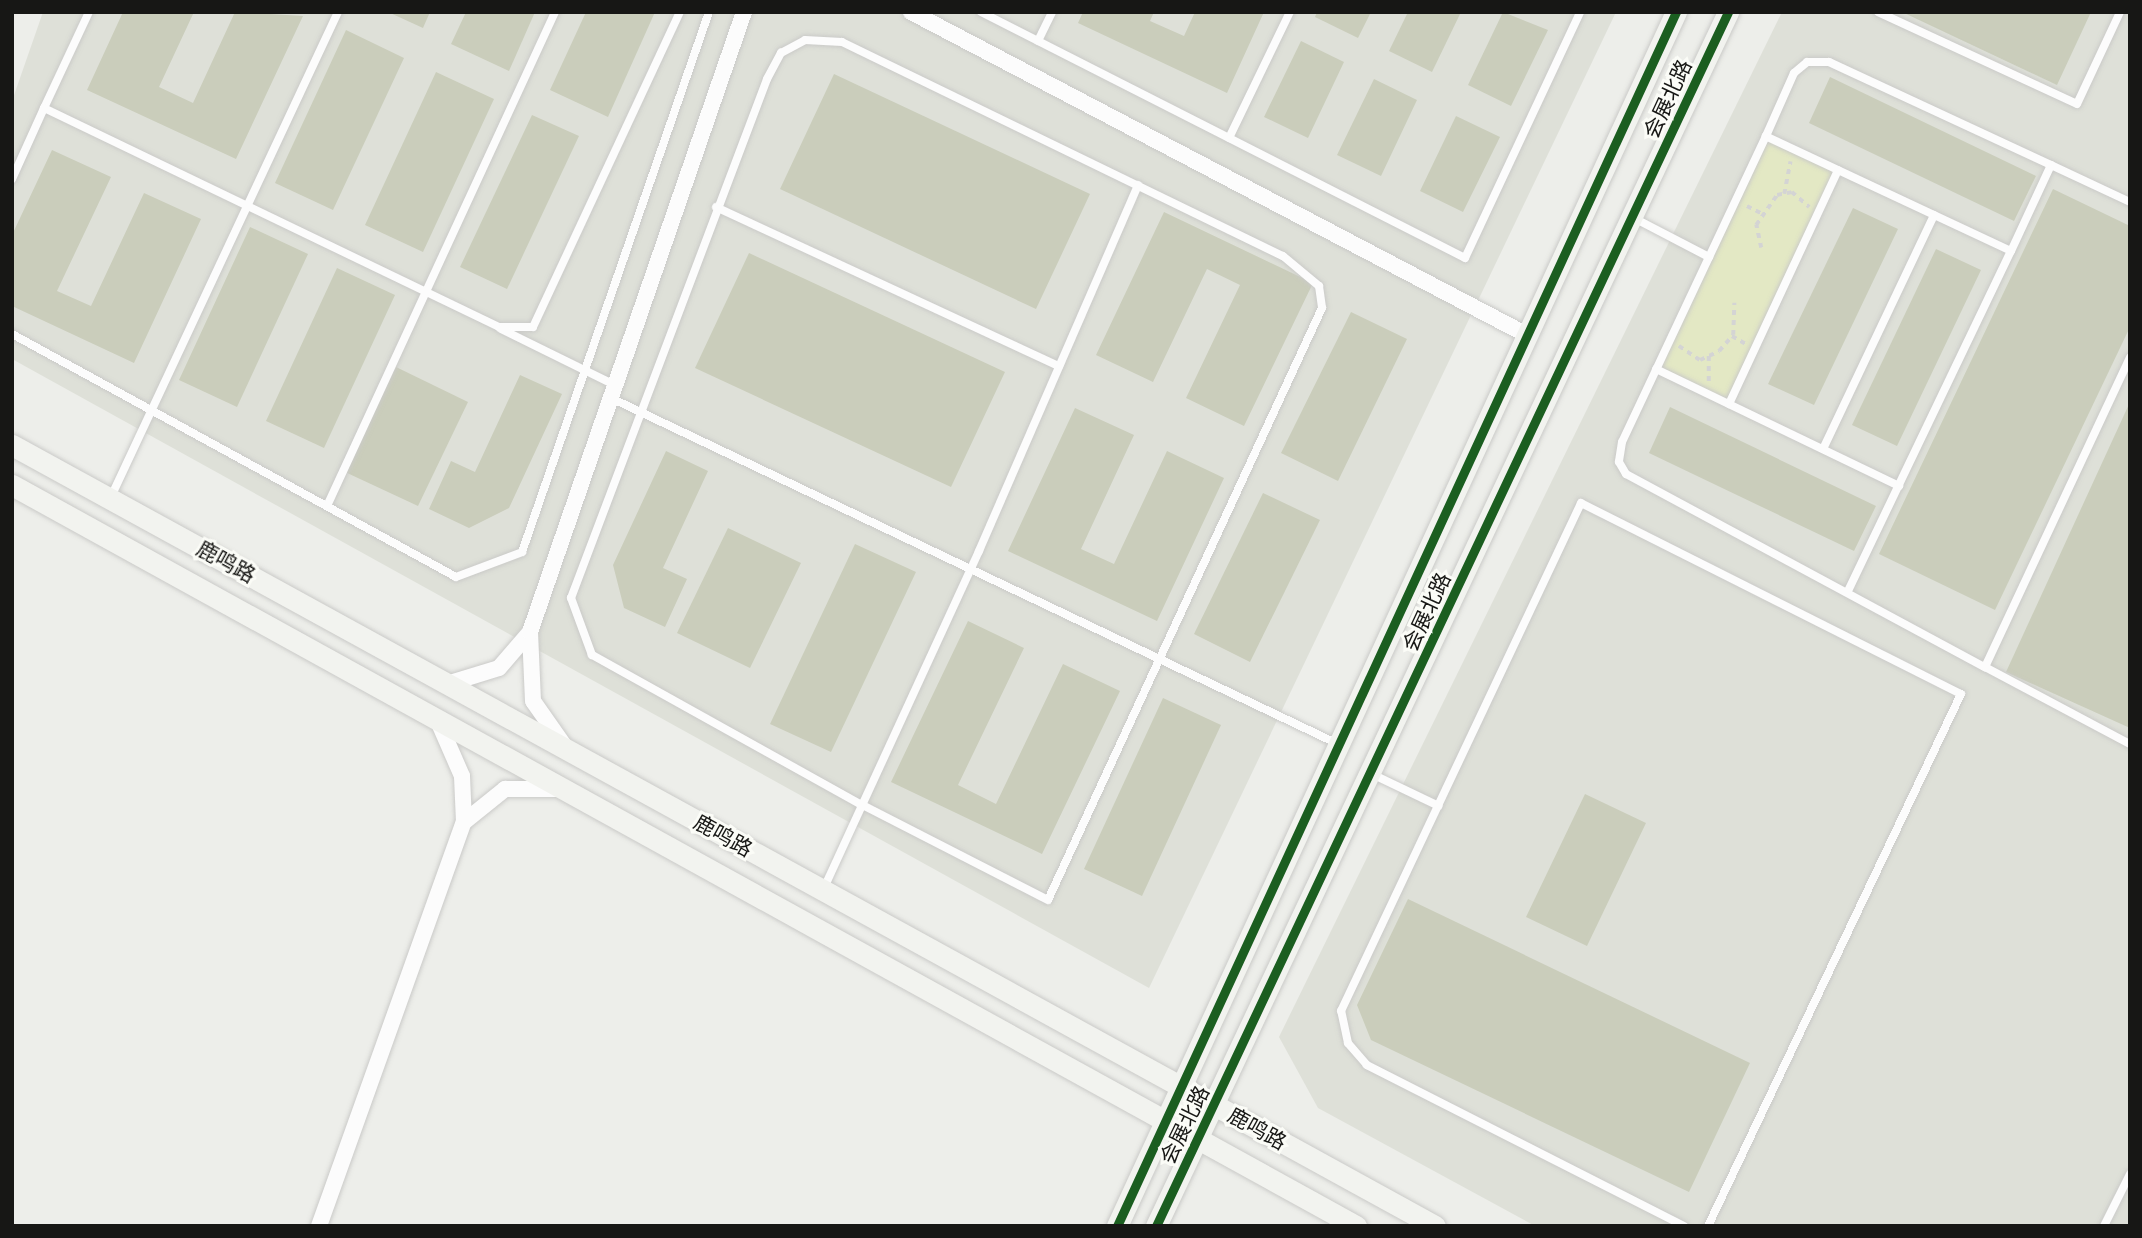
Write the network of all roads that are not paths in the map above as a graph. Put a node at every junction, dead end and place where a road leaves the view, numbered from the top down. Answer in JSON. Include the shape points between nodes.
{"nodes":[{"id":1,"x":89,"y":12,"type":"edge"},
{"id":2,"x":338,"y":12,"type":"edge"},
{"id":3,"x":555,"y":12,"type":"edge"},
{"id":4,"x":680,"y":12,"type":"edge"},
{"id":5,"x":709,"y":12,"type":"edge"},
{"id":6,"x":744,"y":12,"type":"edge"},
{"id":7,"x":911,"y":12,"type":"edge"},
{"id":8,"x":981,"y":12,"type":"edge"},
{"id":9,"x":1052,"y":12,"type":"edge"},
{"id":10,"x":1290,"y":12,"type":"edge"},
{"id":11,"x":1580,"y":12,"type":"edge"},
{"id":12,"x":1676,"y":12,"type":"edge"},
{"id":13,"x":1728,"y":12,"type":"edge"},
{"id":14,"x":1878,"y":12,"type":"edge"},
{"id":15,"x":2120,"y":12,"type":"edge"},
{"id":16,"x":1038,"y":41,"type":"junction"},
{"id":17,"x":44,"y":108,"type":"junction"},
{"id":18,"x":1766,"y":136,"type":"junction"},
{"id":19,"x":1229,"y":138,"type":"junction"},
{"id":20,"x":2051,"y":165,"type":"junction"},
{"id":21,"x":1838,"y":170,"type":"junction"},
{"id":22,"x":12,"y":178,"type":"edge"},
{"id":23,"x":1138,"y":185,"type":"junction"},
{"id":24,"x":2130,"y":202,"type":"edge"},
{"id":25,"x":249,"y":207,"type":"junction"},
{"id":26,"x":716,"y":207,"type":"junction"},
{"id":27,"x":1934,"y":215,"type":"junction"},
{"id":28,"x":1632,"y":217,"type":"junction"},
{"id":29,"x":2011,"y":251,"type":"junction"},
{"id":30,"x":1709,"y":257,"type":"junction"},
{"id":31,"x":426,"y":292,"type":"junction"},
{"id":32,"x":499,"y":327,"type":"junction"},
{"id":33,"x":12,"y":334,"type":"edge"},
{"id":34,"x":1527,"y":335,"type":"junction"},
{"id":35,"x":2130,"y":357,"type":"edge"},
{"id":36,"x":1059,"y":366,"type":"junction"},
{"id":37,"x":586,"y":369,"type":"junction"},
{"id":38,"x":1656,"y":369,"type":"junction"},
{"id":39,"x":613,"y":392,"type":"junction"},
{"id":40,"x":1729,"y":404,"type":"junction"},
{"id":41,"x":152,"y":411,"type":"junction"},
{"id":42,"x":640,"y":413,"type":"junction"},
{"id":43,"x":12,"y":445,"type":"edge"},
{"id":44,"x":1823,"y":449,"type":"junction"},
{"id":45,"x":12,"y":485,"type":"edge"},
{"id":46,"x":1899,"y":486,"type":"junction"},
{"id":47,"x":110,"y":499,"type":"junction"},
{"id":48,"x":327,"y":506,"type":"junction"},
{"id":49,"x":971,"y":568,"type":"junction"},
{"id":50,"x":1848,"y":591,"type":"junction"},
{"id":51,"x":530,"y":632,"type":"junction"},
{"id":52,"x":1160,"y":657,"type":"junction"},
{"id":53,"x":1985,"y":667,"type":"junction"},
{"id":54,"x":447,"y":684,"type":"junction"},
{"id":55,"x":438,"y":721,"type":"junction"},
{"id":56,"x":1338,"y":744,"type":"junction"},
{"id":57,"x":2130,"y":744,"type":"edge"},
{"id":58,"x":567,"y":750,"type":"junction"},
{"id":59,"x":1370,"y":773,"type":"junction"},
{"id":60,"x":562,"y":789,"type":"junction"},
{"id":61,"x":860,"y":804,"type":"junction"},
{"id":62,"x":1438,"y":806,"type":"junction"},
{"id":63,"x":464,"y":822,"type":"junction"},
{"id":64,"x":823,"y":891,"type":"junction"},
{"id":65,"x":1180,"y":1087,"type":"junction"},
{"id":66,"x":1214,"y":1106,"type":"junction"},
{"id":67,"x":1166,"y":1122,"type":"junction"},
{"id":68,"x":1197,"y":1139,"type":"junction"},
{"id":69,"x":2130,"y":1174,"type":"edge"},
{"id":70,"x":319,"y":1226,"type":"edge"},
{"id":71,"x":1116,"y":1226,"type":"edge"},
{"id":72,"x":1156,"y":1226,"type":"edge"},
{"id":73,"x":1356,"y":1226,"type":"edge"},
{"id":74,"x":1434,"y":1226,"type":"edge"},
{"id":75,"x":1684,"y":1226,"type":"edge"},
{"id":76,"x":1708,"y":1226,"type":"edge"},
{"id":77,"x":2104,"y":1226,"type":"edge"}],
"edges":[{"from":1,"to":17,"type":"lane"},
{"from":2,"to":25,"type":"lane"},
{"from":3,"to":31,"type":"lane"},
{"from":4,"to":32,"type":"lane","via":[[533,327]]},
{"from":5,"to":37,"type":"lane"},
{"from":6,"to":39,"type":"street"},
{"from":7,"to":34,"type":"street"},
{"from":8,"to":16,"type":"lane"},
{"from":9,"to":16,"type":"lane"},
{"from":10,"to":19,"type":"lane"},
{"from":11,"to":19,"type":"lane","via":[[1465,258]]},
{"from":12,"to":34,"type":"main road","name":"会展北路"},
{"from":13,"to":28,"type":"main road","name":"会展北路"},
{"from":14,"to":15,"type":"lane","via":[[2077,104]]},
{"from":16,"to":19,"type":"lane"},
{"from":17,"to":22,"type":"lane"},
{"from":17,"to":25,"type":"lane"},
{"from":18,"to":20,"type":"lane","via":[[1794,73],[1807,62],[1829,62]]},
{"from":18,"to":21,"type":"lane"},
{"from":18,"to":30,"type":"lane"},
{"from":20,"to":24,"type":"lane"},
{"from":20,"to":29,"type":"lane"},
{"from":21,"to":27,"type":"lane"},
{"from":21,"to":40,"type":"lane"},
{"from":23,"to":26,"type":"lane","via":[[842,43],[805,40],[782,53],[767,79]]},
{"from":23,"to":36,"type":"lane"},
{"from":23,"to":52,"type":"lane","via":[[1283,256],[1319,286],[1322,308]]},
{"from":25,"to":31,"type":"lane"},
{"from":25,"to":41,"type":"lane"},
{"from":26,"to":36,"type":"lane"},
{"from":26,"to":42,"type":"lane"},
{"from":27,"to":29,"type":"lane"},
{"from":27,"to":44,"type":"lane"},
{"from":28,"to":30,"type":"lane"},
{"from":28,"to":59,"type":"main road","name":"会展北路"},
{"from":29,"to":46,"type":"lane"},
{"from":30,"to":38,"type":"lane"},
{"from":31,"to":32,"type":"lane"},
{"from":31,"to":48,"type":"lane"},
{"from":32,"to":37,"type":"lane"},
{"from":33,"to":41,"type":"lane"},
{"from":34,"to":56,"type":"main road","name":"会展北路"},
{"from":35,"to":53,"type":"lane"},
{"from":36,"to":49,"type":"lane"},
{"from":37,"to":39,"type":"lane"},
{"from":37,"to":48,"type":"lane","via":[[522,552],[456,576]]},
{"from":38,"to":40,"type":"lane"},
{"from":38,"to":50,"type":"lane","via":[[1622,442],[1619,463],[1626,474]]},
{"from":39,"to":42,"type":"lane"},
{"from":39,"to":51,"type":"street"},
{"from":40,"to":44,"type":"lane"},
{"from":41,"to":47,"type":"lane"},
{"from":41,"to":48,"type":"lane"},
{"from":42,"to":49,"type":"lane"},
{"from":42,"to":61,"type":"lane","via":[[571,598],[592,655]]},
{"from":43,"to":47,"type":"main road","name":"鹿鸣路"},
{"from":44,"to":46,"type":"lane"},
{"from":45,"to":55,"type":"main road","name":"鹿鸣路"},
{"from":46,"to":50,"type":"lane"},
{"from":47,"to":54,"type":"main road","name":"鹿鸣路"},
{"from":49,"to":52,"type":"lane"},
{"from":49,"to":61,"type":"lane"},
{"from":50,"to":53,"type":"lane"},
{"from":51,"to":54,"type":"street","via":[[499,668]]},
{"from":51,"to":58,"type":"street","via":[[533,701]]},
{"from":52,"to":56,"type":"lane"},
{"from":52,"to":61,"type":"lane","via":[[1048,900]]},
{"from":53,"to":57,"type":"lane"},
{"from":54,"to":58,"type":"main road","name":"鹿鸣路"},
{"from":55,"to":60,"type":"main road","name":"鹿鸣路"},
{"from":55,"to":63,"type":"street","via":[[463,776]]},
{"from":56,"to":65,"type":"main road","name":"会展北路"},
{"from":58,"to":64,"type":"main road","name":"鹿鸣路"},
{"from":59,"to":62,"type":"lane"},
{"from":59,"to":66,"type":"main road","name":"会展北路"},
{"from":60,"to":63,"type":"street","via":[[505,789]]},
{"from":60,"to":67,"type":"main road","name":"鹿鸣路"},
{"from":61,"to":64,"type":"lane"},
{"from":62,"to":75,"type":"lane","via":[[1341,1011],[1348,1043],[1367,1065]]},
{"from":62,"to":76,"type":"lane","via":[[1581,503],[1961,694]]},
{"from":63,"to":70,"type":"street"},
{"from":64,"to":65,"type":"main road","name":"鹿鸣路"},
{"from":65,"to":66,"type":"main road","name":"鹿鸣路"},
{"from":65,"to":67,"type":"main road","name":"会展北路"},
{"from":66,"to":68,"type":"main road","name":"会展北路"},
{"from":66,"to":74,"type":"main road","name":"鹿鸣路"},
{"from":67,"to":68,"type":"main road","name":"鹿鸣路"},
{"from":67,"to":71,"type":"main road","name":"会展北路"},
{"from":68,"to":72,"type":"main road","name":"会展北路"},
{"from":68,"to":73,"type":"main road","name":"鹿鸣路"},
{"from":69,"to":77,"type":"lane"}]}
